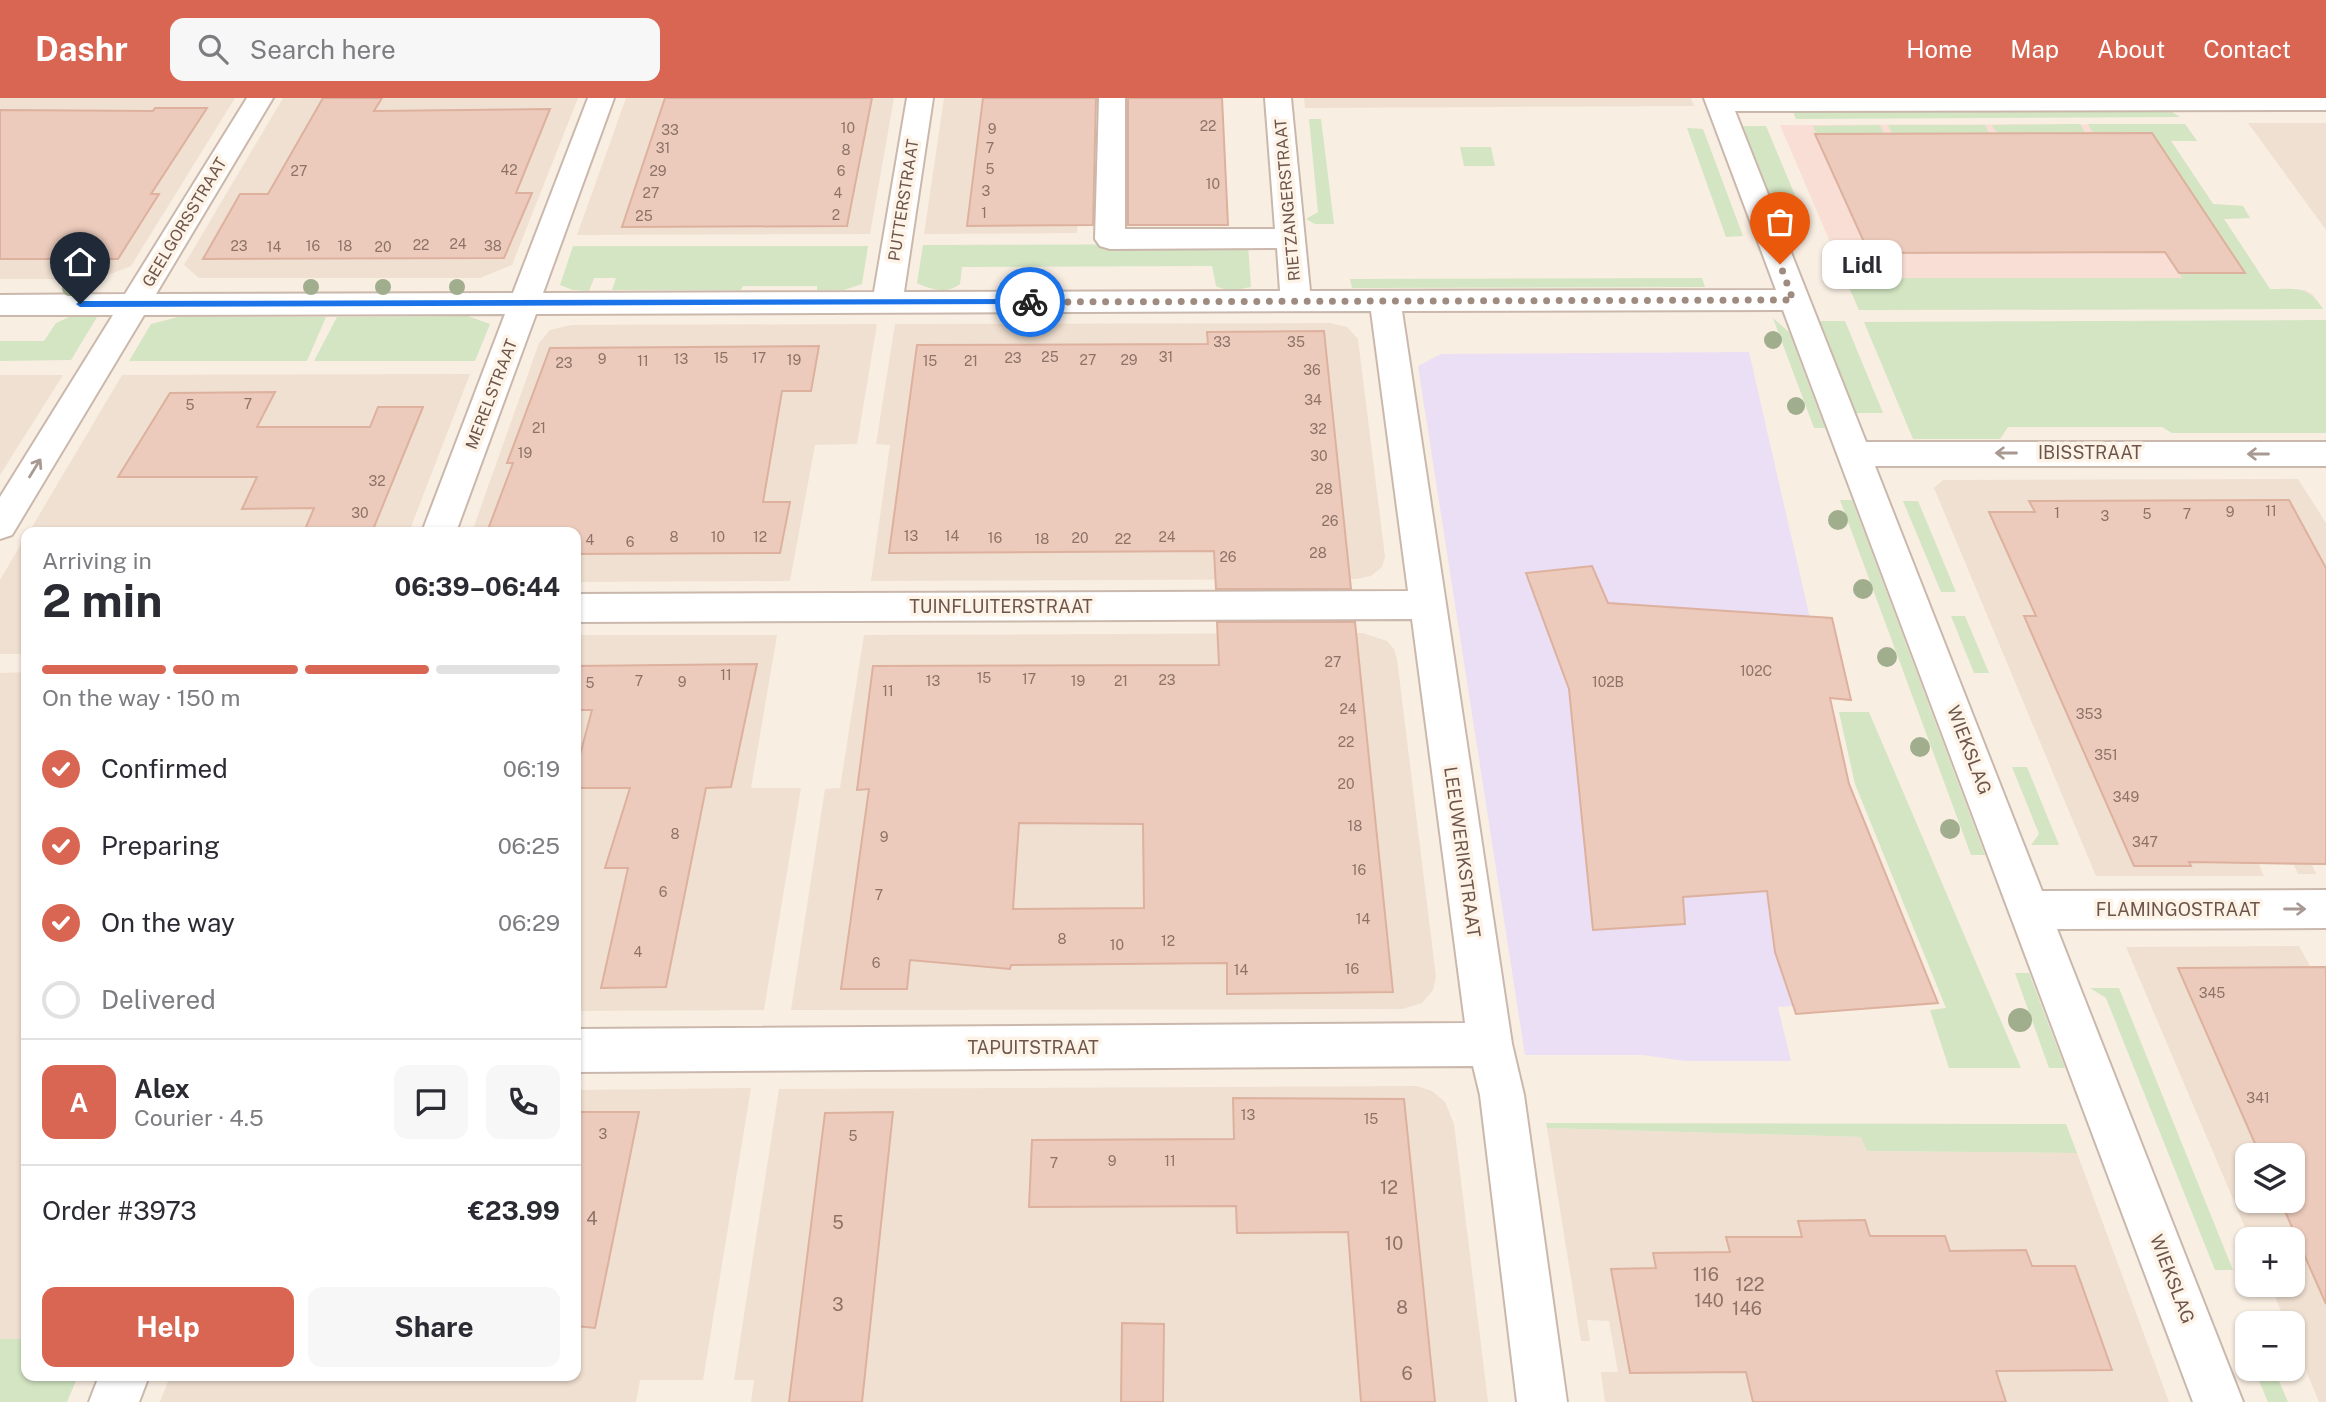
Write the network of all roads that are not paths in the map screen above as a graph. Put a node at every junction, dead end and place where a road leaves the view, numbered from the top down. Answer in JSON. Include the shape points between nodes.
{"nodes":[{"id":1,"x":260,"y":98,"type":"edge"},
{"id":2,"x":601,"y":98,"type":"edge"},
{"id":3,"x":920,"y":98,"type":"edge"},
{"id":4,"x":1112,"y":98,"type":"edge"},
{"id":5,"x":1278,"y":98,"type":"edge"},
{"id":6,"x":1718,"y":101,"type":"edge"},
{"id":7,"x":2326,"y":102,"type":"edge"},
{"id":8,"x":1290,"y":238,"type":"junction"},
{"id":9,"x":1793,"y":300,"type":"junction"},
{"id":10,"x":888,"y":301,"type":"junction"},
{"id":11,"x":1296,"y":301,"type":"junction"},
{"id":12,"x":1385,"y":301,"type":"junction"},
{"id":13,"x":134,"y":304,"type":"junction"},
{"id":14,"x":525,"y":304,"type":"junction"},
{"id":15,"x":0,"y":305,"type":"edge"},
{"id":16,"x":1854,"y":454,"type":"junction"},
{"id":17,"x":2326,"y":454,"type":"edge"},
{"id":18,"x":0,"y":526,"type":"edge"},
{"id":19,"x":441,"y":527,"type":"edge"},
{"id":20,"x":1426,"y":605,"type":"junction"},
{"id":21,"x":581,"y":608,"type":"edge"},
{"id":22,"x":2326,"y":909,"type":"edge"},
{"id":23,"x":2031,"y":910,"type":"junction"},
{"id":24,"x":1490,"y":1044,"type":"junction"},
{"id":25,"x":581,"y":1051,"type":"edge"},
{"id":26,"x":122,"y":1381,"type":"edge"},
{"id":27,"x":114,"y":1402,"type":"edge"},
{"id":28,"x":1542,"y":1402,"type":"edge"},
{"id":29,"x":2218,"y":1402,"type":"edge"}],
"edges":[{"from":1,"to":13,"type":"street","name":"GEELGORSSTRAAT"},
{"from":2,"to":14,"type":"street","name":"MERELSTRAAT"},
{"from":3,"to":10,"type":"street","name":"PUTTERSTRAAT"},
{"from":4,"to":8,"type":"street","via":[[1110,239]]},
{"from":5,"to":8,"type":"street","name":"RIETZANGERSTRAAT"},
{"from":6,"to":7,"type":"street"},
{"from":6,"to":9,"type":"street","name":"WIEKSLAG"},
{"from":8,"to":11,"type":"street","name":"RIETZANGERSTRAAT"},
{"from":9,"to":12,"type":"street"},
{"from":9,"to":16,"type":"street","name":"WIEKSLAG"},
{"from":10,"to":11,"type":"street"},
{"from":10,"to":14,"type":"street"},
{"from":11,"to":12,"type":"street"},
{"from":12,"to":20,"type":"street","name":"LEEUWERIKSTRAAT"},
{"from":13,"to":14,"type":"street"},
{"from":13,"to":15,"type":"street"},
{"from":18,"to":13,"type":"street","name":"GEELGORSSTRAAT","one_way":true},
{"from":14,"to":19,"type":"street","name":"MERELSTRAAT"},
{"from":17,"to":16,"type":"street","name":"IBISSTRAAT","one_way":true},
{"from":16,"to":23,"type":"street","name":"WIEKSLAG"},
{"from":20,"to":21,"type":"street","name":"TUINFLUITERSTRAAT"},
{"from":20,"to":24,"type":"street","name":"LEEUWERIKSTRAAT"},
{"from":23,"to":22,"type":"street","name":"FLAMINGOSTRAAT","one_way":true},
{"from":23,"to":29,"type":"street","name":"WIEKSLAG"},
{"from":24,"to":25,"type":"street","name":"TAPUITSTRAAT"},
{"from":24,"to":28,"type":"street","name":"LEEUWERIKSTRAAT","via":[[1502,1095]]},
{"from":26,"to":27,"type":"street"}]}
